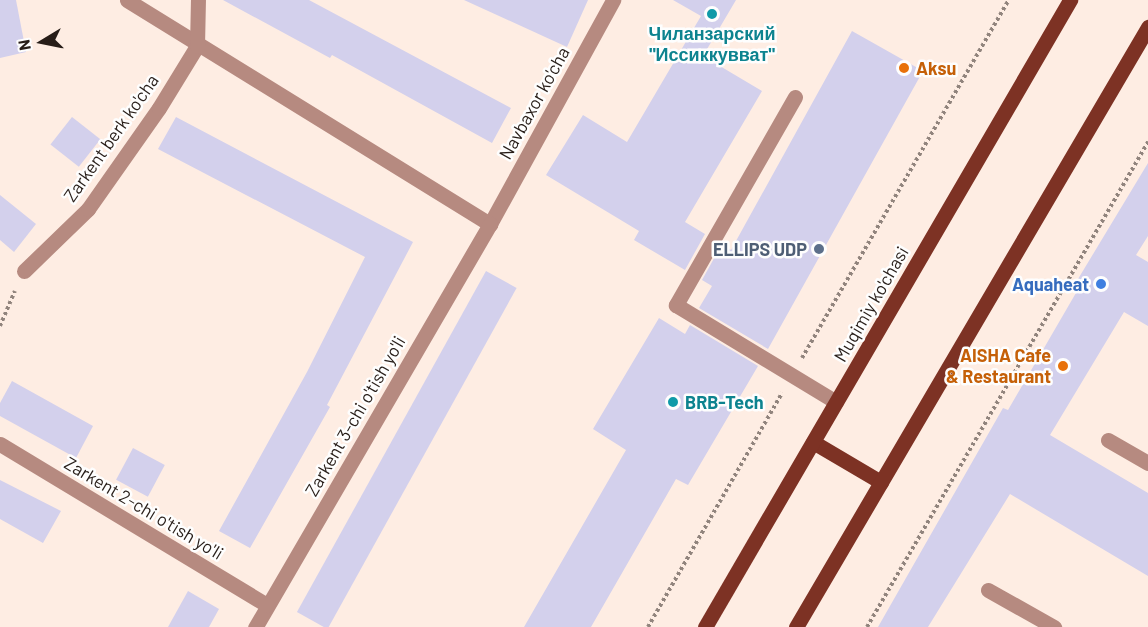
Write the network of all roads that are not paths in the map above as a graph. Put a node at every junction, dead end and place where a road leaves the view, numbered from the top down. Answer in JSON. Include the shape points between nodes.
{"nodes":[{"id":1,"x":127,"y":0,"type":"edge"},
{"id":2,"x":198,"y":0,"type":"edge"},
{"id":3,"x":613,"y":0,"type":"edge"},
{"id":4,"x":1070,"y":0,"type":"edge"},
{"id":5,"x":1148,"y":27,"type":"edge"},
{"id":6,"x":197,"y":46,"type":"junction"},
{"id":7,"x":795,"y":97,"type":"dead end"},
{"id":8,"x":490,"y":224,"type":"junction"},
{"id":9,"x":24,"y":271,"type":"road end"},
{"id":10,"x":837,"y":402,"type":"junction"},
{"id":11,"x":1108,"y":440,"type":"dead end"},
{"id":12,"x":813,"y":442,"type":"junction"},
{"id":13,"x":0,"y":444,"type":"edge"},
{"id":14,"x":1148,"y":463,"type":"edge"},
{"id":15,"x":881,"y":482,"type":"junction"},
{"id":16,"x":988,"y":590,"type":"dead end"},
{"id":17,"x":267,"y":605,"type":"junction"},
{"id":18,"x":255,"y":627,"type":"edge"},
{"id":19,"x":705,"y":627,"type":"edge"},
{"id":20,"x":796,"y":627,"type":"edge"},
{"id":21,"x":1053,"y":627,"type":"edge"}],
"edges":[{"from":1,"to":6,"type":"street"},
{"from":2,"to":6,"type":"street"},
{"from":3,"to":8,"type":"street","name":"Navbaxor ko'cha"},
{"from":4,"to":10,"type":"main road","name":"Muqimiy ko'chasi"},
{"from":5,"to":15,"type":"main road"},
{"from":6,"to":8,"type":"street"},
{"from":6,"to":9,"type":"street","name":"Zarkent berk ko'cha","via":[[88,209]]},
{"from":7,"to":10,"type":"street","via":[[676,305]]},
{"from":8,"to":17,"type":"street","name":"Zarkent 3-chi o'tish yo'li"},
{"from":10,"to":12,"type":"main road","name":"Muqimiy ko'chasi"},
{"from":11,"to":14,"type":"street"},
{"from":12,"to":15,"type":"main road"},
{"from":12,"to":19,"type":"main road","name":"Muqimiy ko'chasi"},
{"from":13,"to":17,"type":"street","name":"Zarkent 2-chi o'tish yo'li"},
{"from":15,"to":20,"type":"main road"},
{"from":16,"to":21,"type":"street"},
{"from":17,"to":18,"type":"street","name":"Zarkent 3-chi o'tish yo'li"}]}
